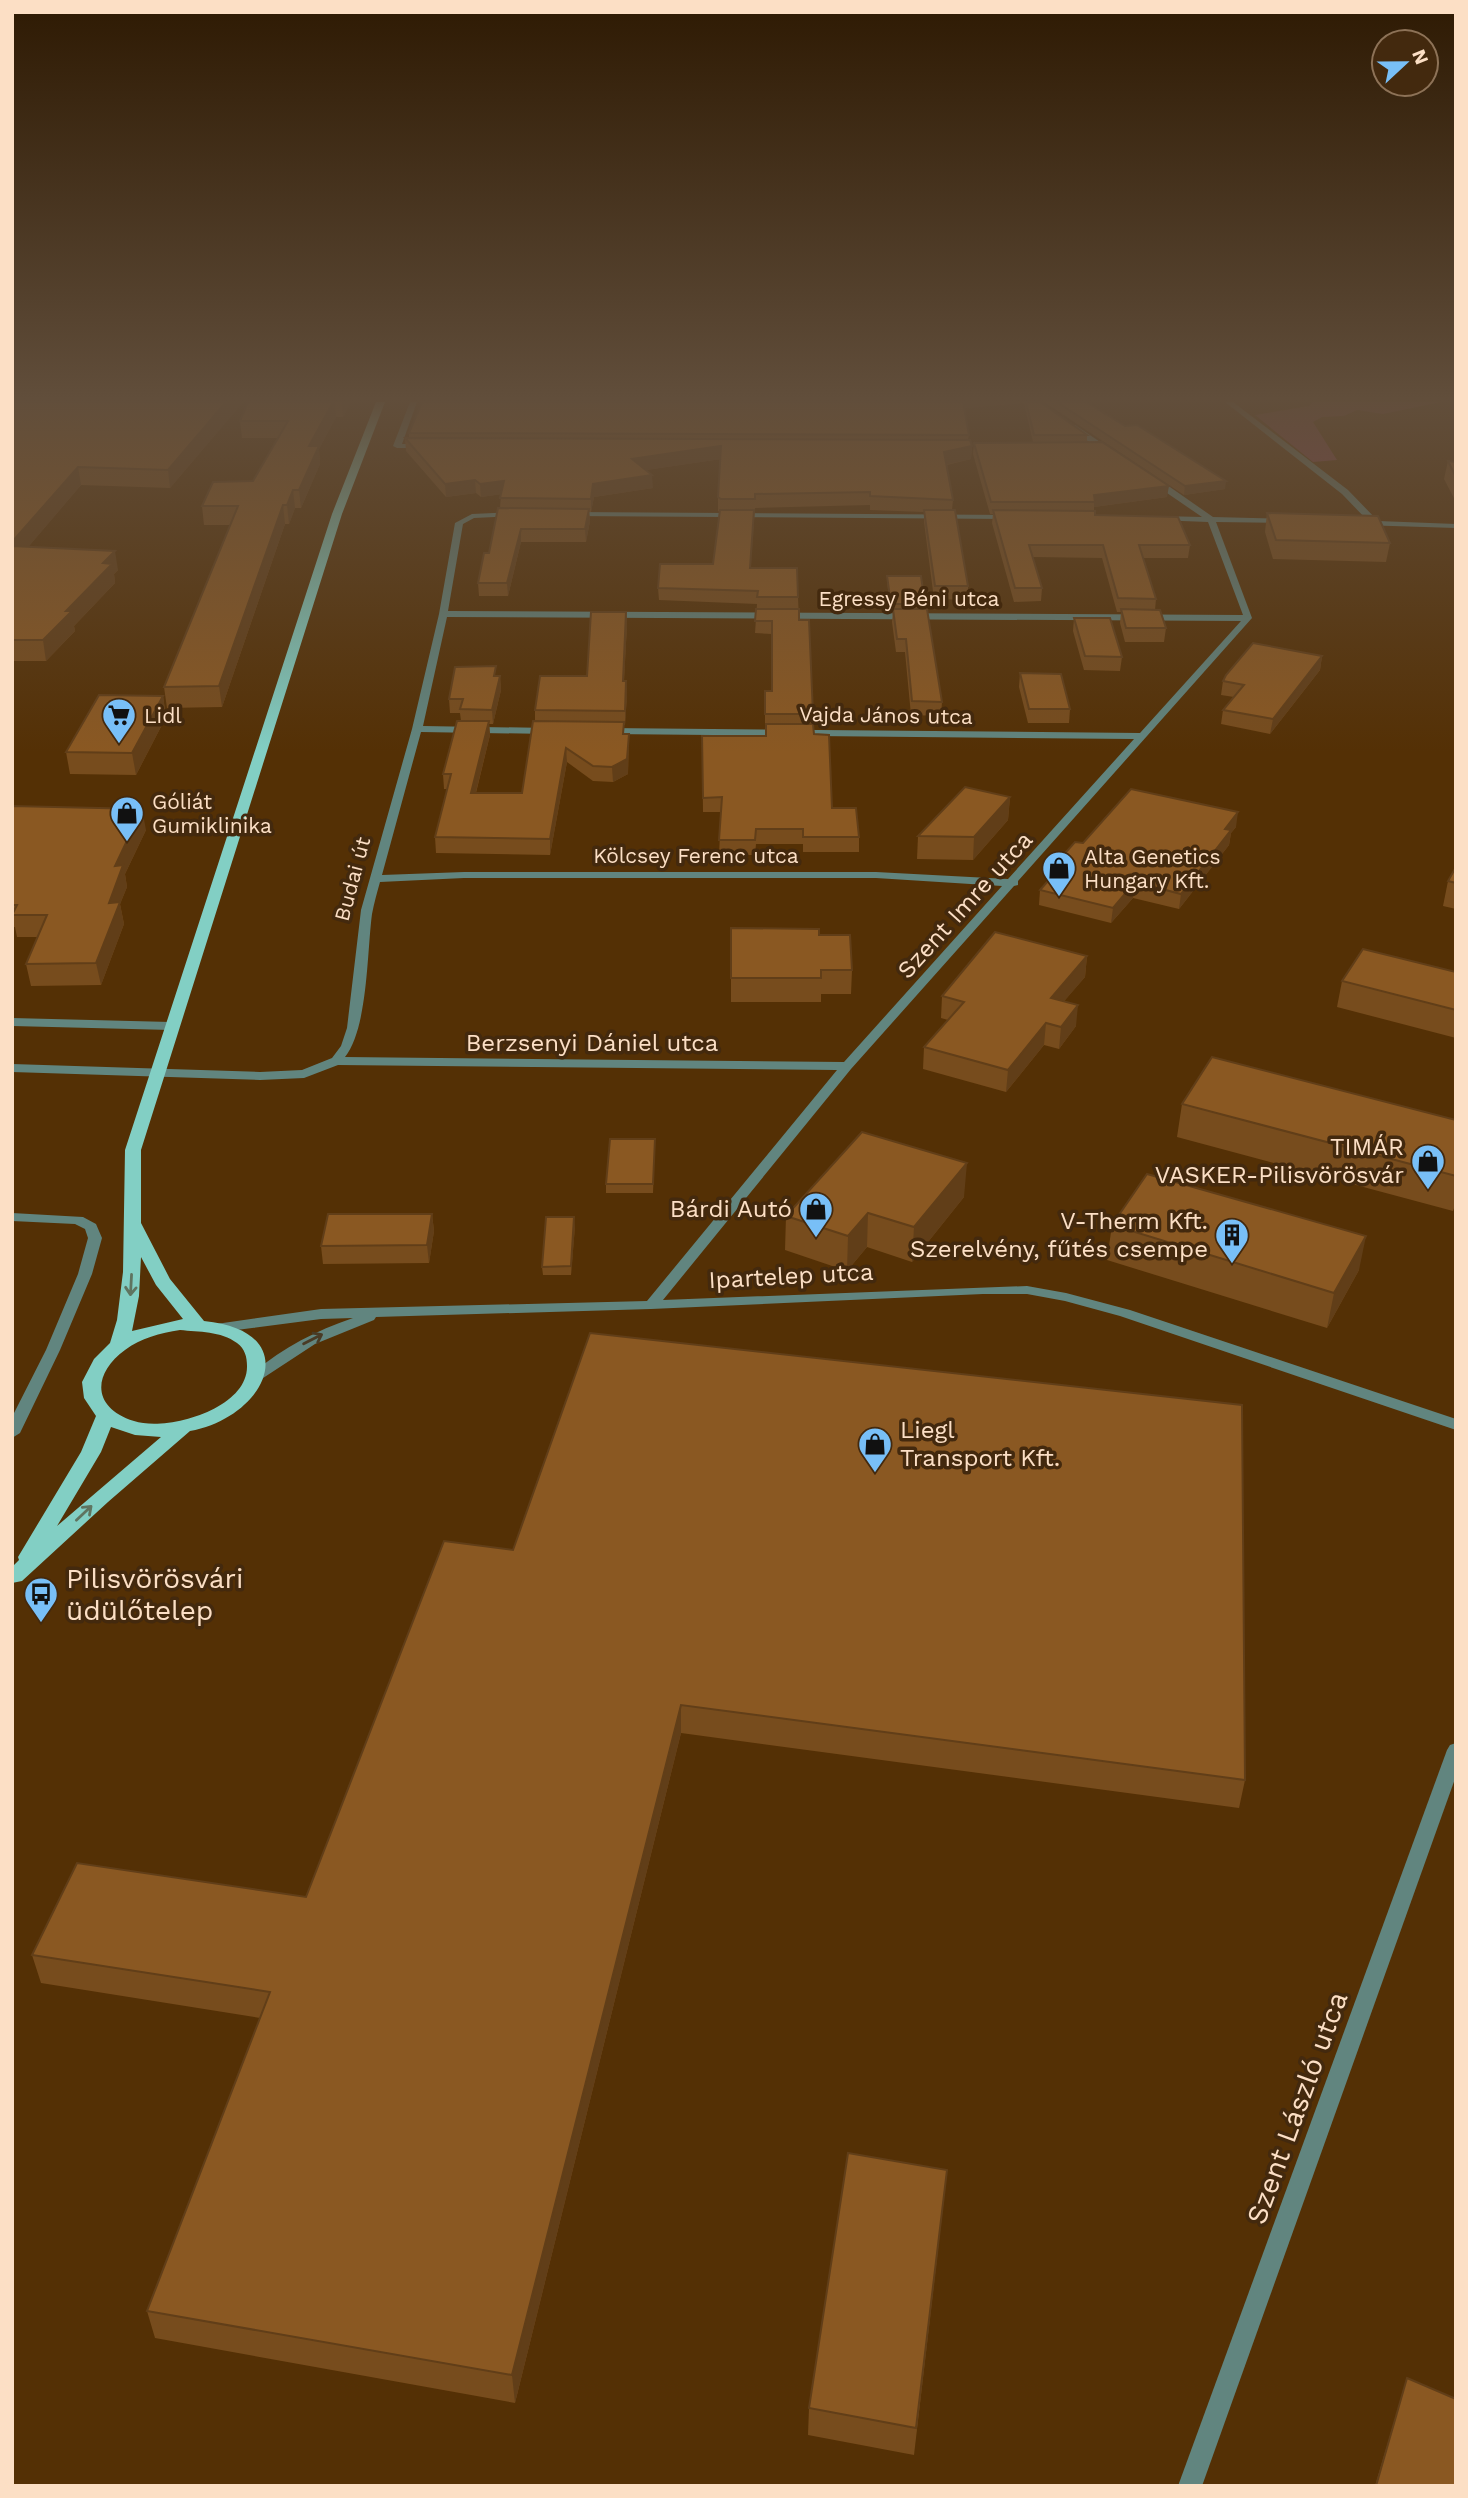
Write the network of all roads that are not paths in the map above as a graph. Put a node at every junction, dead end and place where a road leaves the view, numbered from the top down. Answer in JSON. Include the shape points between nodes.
{"nodes":[{"id":1,"x":336,"y":519,"type":"edge"},
{"id":2,"x":465,"y":519,"type":"edge"},
{"id":3,"x":1187,"y":519,"type":"edge"},
{"id":4,"x":1211,"y":519,"type":"junction"},
{"id":5,"x":1372,"y":519,"type":"edge"},
{"id":6,"x":1294,"y":521,"type":"edge"},
{"id":7,"x":1349,"y":523,"type":"edge"},
{"id":8,"x":1377,"y":524,"type":"junction"},
{"id":9,"x":1456,"y":526,"type":"edge"},
{"id":10,"x":443,"y":614,"type":"junction"},
{"id":11,"x":1248,"y":618,"type":"junction"},
{"id":12,"x":417,"y":729,"type":"junction"},
{"id":13,"x":555,"y":731,"type":"edge"},
{"id":14,"x":597,"y":731,"type":"edge"},
{"id":15,"x":1144,"y":736,"type":"junction"},
{"id":16,"x":377,"y":878,"type":"junction"},
{"id":17,"x":1014,"y":883,"type":"junction"},
{"id":18,"x":12,"y":1022,"type":"edge"},
{"id":19,"x":171,"y":1026,"type":"junction"},
{"id":20,"x":336,"y":1061,"type":"junction"},
{"id":21,"x":847,"y":1066,"type":"junction"},
{"id":22,"x":12,"y":1068,"type":"edge"},
{"id":23,"x":156,"y":1073,"type":"junction"},
{"id":24,"x":12,"y":1217,"type":"edge"},
{"id":25,"x":134,"y":1224,"type":"junction"},
{"id":26,"x":650,"y":1305,"type":"junction"},
{"id":27,"x":401,"y":1311,"type":"junction"},
{"id":28,"x":197,"y":1324,"type":"junction"},
{"id":29,"x":220,"y":1327,"type":"junction"},
{"id":30,"x":118,"y":1344,"type":"junction"},
{"id":31,"x":257,"y":1377,"type":"junction"},
{"id":32,"x":106,"y":1416,"type":"junction"},
{"id":33,"x":1456,"y":1425,"type":"edge"},
{"id":34,"x":182,"y":1429,"type":"junction"},
{"id":35,"x":12,"y":1433,"type":"edge"},
{"id":36,"x":14,"y":1579,"type":"edge"},
{"id":37,"x":1456,"y":1750,"type":"edge"},
{"id":38,"x":1190,"y":2486,"type":"edge"}],
"edges":[{"from":1,"to":19,"type":"main road"},
{"from":2,"to":10,"type":"street","name":"Budai út","via":[[458,528]]},
{"from":3,"to":4,"type":"street"},
{"from":4,"to":6,"type":"street"},
{"from":4,"to":11,"type":"street"},
{"from":5,"to":8,"type":"street"},
{"from":7,"to":8,"type":"street"},
{"from":8,"to":9,"type":"street"},
{"from":10,"to":11,"type":"street","name":"Egressy Béni utca"},
{"from":10,"to":12,"type":"street","name":"Budai út"},
{"from":11,"to":15,"type":"street","name":"Szent Imre utca"},
{"from":12,"to":13,"type":"street"},
{"from":12,"to":16,"type":"street","name":"Budai út"},
{"from":14,"to":15,"type":"street","name":"Vajda János utca"},
{"from":15,"to":17,"type":"street","name":"Szent Imre utca"},
{"from":16,"to":17,"type":"street","name":"Kölcsey Ferenc utca","via":[[876,875]]},
{"from":16,"to":20,"type":"street","name":"Budai út","via":[[362,942],[354,1028]]},
{"from":17,"to":21,"type":"street","name":"Szent Imre utca"},
{"from":18,"to":19,"type":"street"},
{"from":19,"to":23,"type":"main road"},
{"from":20,"to":21,"type":"street","name":"Berzsenyi Dániel utca"},
{"from":20,"to":23,"type":"street","via":[[304,1074],[281,1076]]},
{"from":21,"to":26,"type":"street","name":"Szent Imre utca"},
{"from":22,"to":23,"type":"street"},
{"from":23,"to":25,"type":"main road","via":[[132,1150]]},
{"from":24,"to":35,"type":"street","via":[[78,1220],[91,1227],[95,1238],[53,1350]]},
{"from":25,"to":28,"type":"main road","via":[[162,1281]]},
{"from":25,"to":30,"type":"main road","one_way":true,"via":[[130,1300]]},
{"from":26,"to":27,"type":"street","name":"Ipartelep utca"},
{"from":26,"to":33,"type":"street","name":"Ipartelep utca","via":[[1027,1290],[1125,1313]]},
{"from":27,"to":29,"type":"street","via":[[321,1314]]},
{"from":31,"to":27,"type":"street","one_way":true,"via":[[314,1337]]},
{"from":28,"to":29,"type":"main road"},
{"from":28,"to":30,"type":"main road","via":[[155,1328]]},
{"from":29,"to":31,"type":"main road","via":[[256,1352]]},
{"from":30,"to":32,"type":"main road","via":[[90,1381],[93,1400]]},
{"from":31,"to":34,"type":"main road","via":[[239,1403]]},
{"from":32,"to":34,"type":"main road","via":[[153,1431]]},
{"from":32,"to":36,"type":"main road","via":[[84,1464]]},
{"from":36,"to":34,"type":"main road","one_way":true},
{"from":37,"to":38,"type":"street","name":"Szent László utca"}]}
